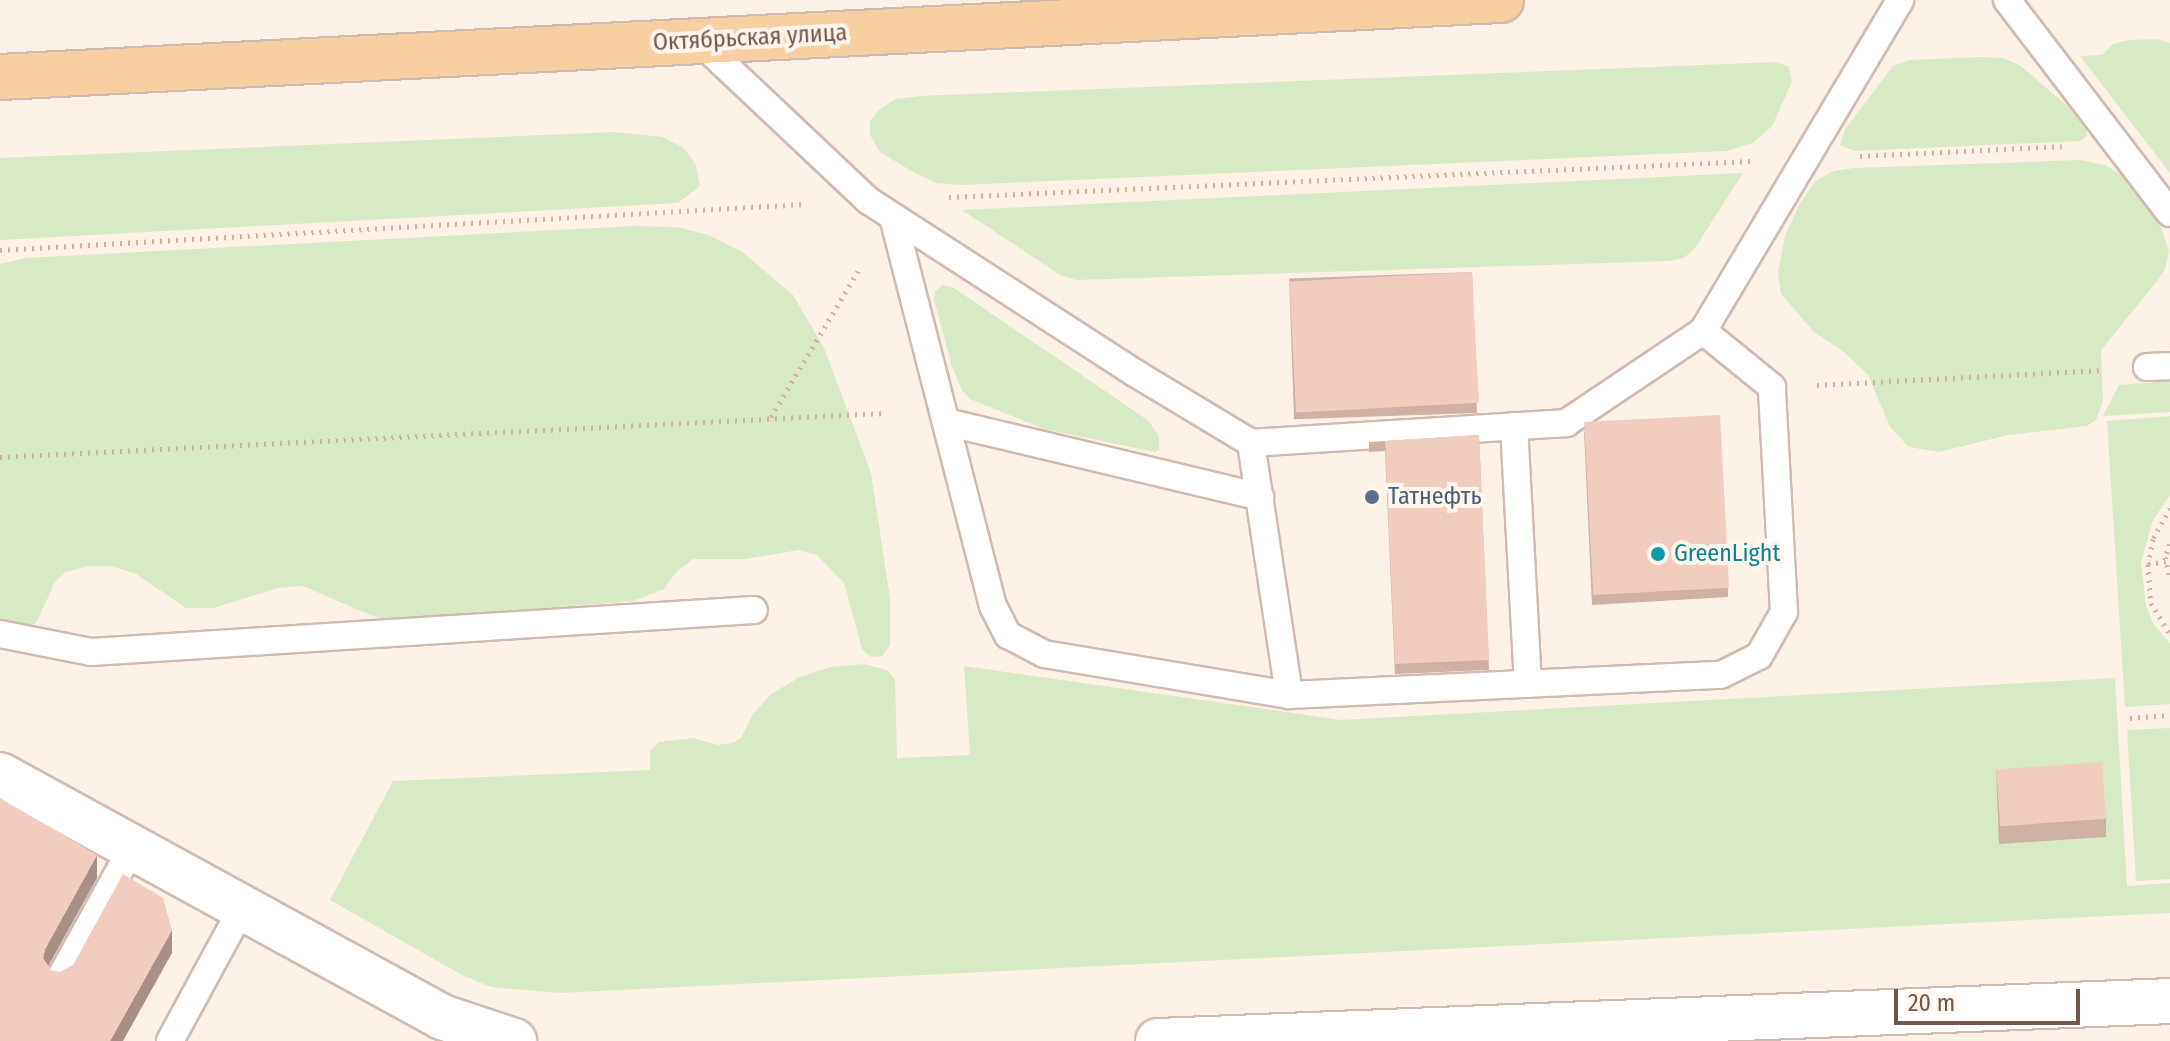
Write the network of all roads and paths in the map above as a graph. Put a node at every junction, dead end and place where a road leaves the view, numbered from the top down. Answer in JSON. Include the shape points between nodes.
{"nodes":[{"id":1,"x":1501,"y":0,"type":"edge"},
{"id":2,"x":1900,"y":0,"type":"edge"},
{"id":3,"x":2007,"y":0,"type":"edge"},
{"id":4,"x":699,"y":41,"type":"junction"},
{"id":5,"x":0,"y":77,"type":"edge"},
{"id":6,"x":2117,"y":145,"type":"junction"},
{"id":7,"x":1804,"y":159,"type":"junction"},
{"id":8,"x":869,"y":201,"type":"junction"},
{"id":9,"x":2170,"y":213,"type":"edge"},
{"id":10,"x":893,"y":217,"type":"junction"},
{"id":11,"x":0,"y":250,"type":"edge"},
{"id":12,"x":1703,"y":331,"type":"junction"},
{"id":13,"x":2158,"y":367,"type":"edge"},
{"id":14,"x":1772,"y":387,"type":"junction"},
{"id":15,"x":883,"y":413,"type":"dead end"},
{"id":16,"x":771,"y":418,"type":"junction"},
{"id":17,"x":946,"y":422,"type":"junction"},
{"id":18,"x":1514,"y":426,"type":"junction"},
{"id":19,"x":1251,"y":443,"type":"junction"},
{"id":20,"x":0,"y":457,"type":"edge"},
{"id":21,"x":1260,"y":497,"type":"junction"},
{"id":22,"x":2170,"y":508,"type":"edge"},
{"id":23,"x":2170,"y":544,"type":"edge"},
{"id":24,"x":2166,"y":561,"type":"junction"},
{"id":25,"x":2148,"y":564,"type":"junction"},
{"id":26,"x":2170,"y":578,"type":"edge"},
{"id":27,"x":754,"y":610,"type":"dead end"},
{"id":28,"x":0,"y":634,"type":"edge"},
{"id":29,"x":2170,"y":635,"type":"edge"},
{"id":30,"x":1528,"y":684,"type":"junction"},
{"id":31,"x":1289,"y":695,"type":"junction"},
{"id":32,"x":2170,"y":715,"type":"edge"},
{"id":33,"x":2130,"y":718,"type":"dead end"},
{"id":34,"x":0,"y":775,"type":"edge"},
{"id":35,"x":132,"y":848,"type":"junction"},
{"id":36,"x":241,"y":910,"type":"junction"},
{"id":37,"x":59,"y":980,"type":"edge"},
{"id":38,"x":2170,"y":1001,"type":"edge"},
{"id":39,"x":170,"y":1041,"type":"edge"},
{"id":40,"x":514,"y":1041,"type":"edge"},
{"id":41,"x":1158,"y":1041,"type":"edge"}],
"edges":[{"from":1,"to":4,"type":"main road","name":"Октябрьская улица"},
{"from":2,"to":7,"type":"lane"},
{"from":3,"to":6,"type":"lane"},
{"from":4,"to":5,"type":"main road","name":"Октябрьская улица"},
{"from":4,"to":8,"type":"lane"},
{"from":6,"to":7,"type":"path"},
{"from":6,"to":9,"type":"lane"},
{"from":7,"to":8,"type":"path"},
{"from":7,"to":12,"type":"lane"},
{"from":8,"to":10,"type":"lane"},
{"from":8,"to":11,"type":"path"},
{"from":8,"to":16,"type":"path","via":[[858,271]]},
{"from":10,"to":17,"type":"lane"},
{"from":10,"to":19,"type":"lane"},
{"from":12,"to":14,"type":"lane"},
{"from":12,"to":18,"type":"lane","via":[[1566,423]]},
{"from":13,"to":14,"type":"path"},
{"from":14,"to":30,"type":"lane","via":[[1784,612],[1759,656],[1721,675]]},
{"from":15,"to":16,"type":"path"},
{"from":16,"to":20,"type":"path"},
{"from":17,"to":21,"type":"lane"},
{"from":17,"to":31,"type":"lane","via":[[993,606],[1008,635],[1044,654]]},
{"from":18,"to":19,"type":"lane"},
{"from":18,"to":30,"type":"lane"},
{"from":19,"to":21,"type":"lane"},
{"from":21,"to":31,"type":"lane"},
{"from":22,"to":25,"type":"path","via":[[2153,539]]},
{"from":23,"to":24,"type":"path"},
{"from":24,"to":25,"type":"path"},
{"from":24,"to":26,"type":"path"},
{"from":25,"to":29,"type":"path","via":[[2151,603]]},
{"from":27,"to":28,"type":"lane","via":[[91,652]]},
{"from":30,"to":31,"type":"lane"},
{"from":32,"to":33,"type":"path"},
{"from":34,"to":35,"type":"street"},
{"from":35,"to":36,"type":"street"},
{"from":35,"to":37,"type":"lane"},
{"from":36,"to":39,"type":"lane"},
{"from":36,"to":40,"type":"street","via":[[442,1017]]},
{"from":38,"to":41,"type":"street"}]}
